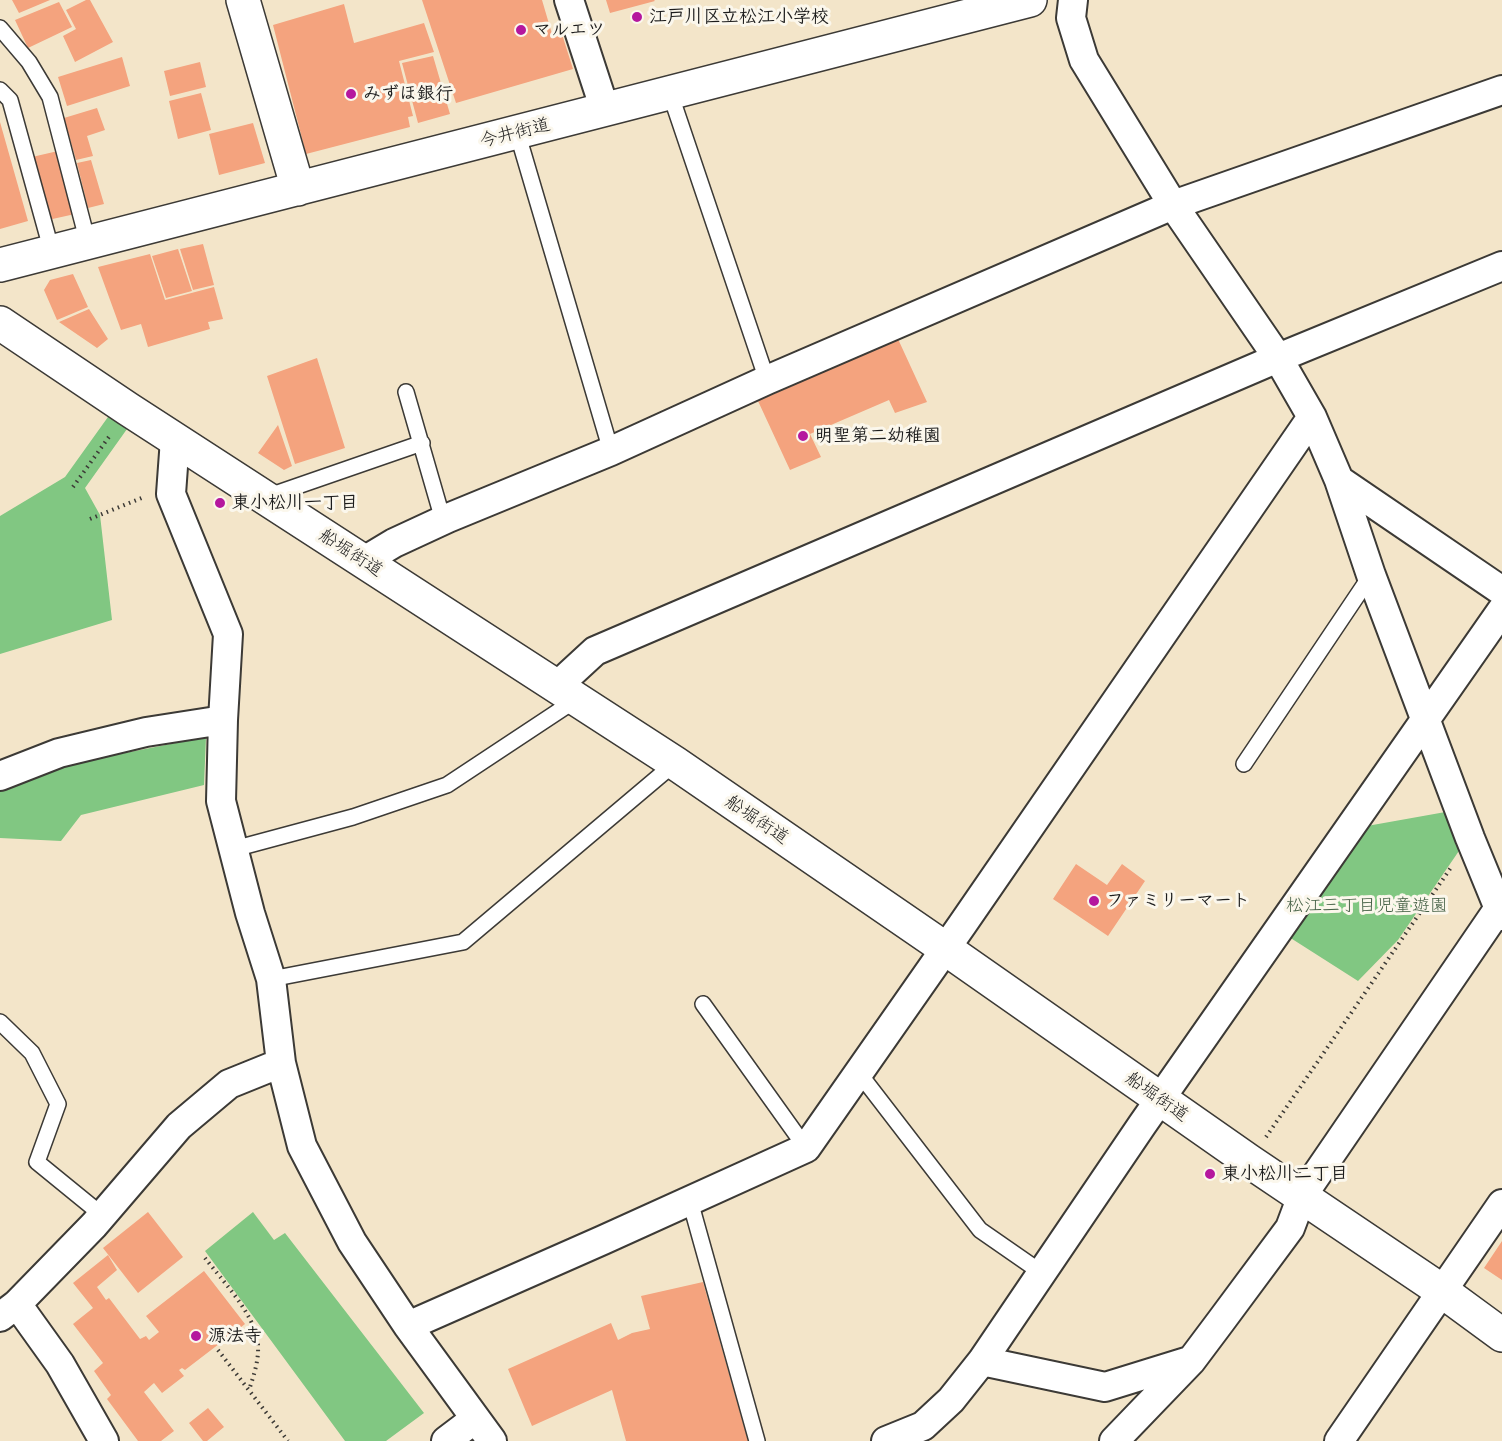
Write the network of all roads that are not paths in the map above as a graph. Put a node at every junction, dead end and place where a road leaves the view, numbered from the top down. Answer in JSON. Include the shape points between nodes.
{"nodes":[{"id":1,"x":243,"y":0,"type":"edge"},
{"id":2,"x":569,"y":0,"type":"edge"},
{"id":3,"x":1030,"y":0,"type":"edge"},
{"id":4,"x":1073,"y":0,"type":"edge"},
{"id":5,"x":0,"y":28,"type":"edge"},
{"id":6,"x":0,"y":90,"type":"edge"},
{"id":7,"x":1502,"y":90,"type":"edge"},
{"id":8,"x":670,"y":93,"type":"junction"},
{"id":9,"x":605,"y":110,"type":"junction"},
{"id":10,"x":517,"y":132,"type":"junction"},
{"id":11,"x":298,"y":189,"type":"junction"},
{"id":12,"x":1173,"y":205,"type":"junction"},
{"id":13,"x":88,"y":243,"type":"junction"},
{"id":14,"x":52,"y":252,"type":"junction"},
{"id":15,"x":0,"y":265,"type":"edge"},
{"id":16,"x":1502,"y":266,"type":"edge"},
{"id":17,"x":0,"y":323,"type":"edge"},
{"id":18,"x":1278,"y":358,"type":"junction"},
{"id":19,"x":767,"y":380,"type":"junction"},
{"id":20,"x":406,"y":392,"type":"dead end"},
{"id":21,"x":1312,"y":417,"type":"junction"},
{"id":22,"x":175,"y":439,"type":"junction"},
{"id":23,"x":422,"y":443,"type":"junction"},
{"id":24,"x":611,"y":451,"type":"junction"},
{"id":25,"x":1339,"y":480,"type":"junction"},
{"id":26,"x":266,"y":497,"type":"junction"},
{"id":27,"x":443,"y":520,"type":"junction"},
{"id":28,"x":364,"y":561,"type":"junction"},
{"id":29,"x":1371,"y":575,"type":"junction"},
{"id":30,"x":1502,"y":591,"type":"edge"},
{"id":31,"x":1502,"y":609,"type":"edge"},
{"id":32,"x":567,"y":692,"type":"junction"},
{"id":33,"x":1425,"y":718,"type":"junction"},
{"id":34,"x":223,"y":720,"type":"junction"},
{"id":35,"x":675,"y":763,"type":"junction"},
{"id":36,"x":1244,"y":764,"type":"dead end"},
{"id":37,"x":0,"y":776,"type":"edge"},
{"id":38,"x":234,"y":849,"type":"junction"},
{"id":39,"x":1501,"y":912,"type":"edge"},
{"id":40,"x":946,"y":949,"type":"junction"},
{"id":41,"x":272,"y":979,"type":"junction"},
{"id":42,"x":703,"y":1004,"type":"dead end"},
{"id":43,"x":0,"y":1022,"type":"edge"},
{"id":44,"x":281,"y":1063,"type":"junction"},
{"id":45,"x":859,"y":1073,"type":"junction"},
{"id":46,"x":1160,"y":1099,"type":"junction"},
{"id":47,"x":806,"y":1148,"type":"junction"},
{"id":48,"x":1302,"y":1196,"type":"junction"},
{"id":49,"x":690,"y":1201,"type":"junction"},
{"id":50,"x":1502,"y":1203,"type":"edge"},
{"id":51,"x":102,"y":1215,"type":"junction"},
{"id":52,"x":1042,"y":1273,"type":"junction"},
{"id":53,"x":1442,"y":1291,"type":"junction"},
{"id":54,"x":8,"y":1311,"type":"edge"},
{"id":55,"x":408,"y":1326,"type":"junction"},
{"id":56,"x":1502,"y":1335,"type":"edge"},
{"id":57,"x":982,"y":1361,"type":"junction"},
{"id":58,"x":1191,"y":1361,"type":"junction"},
{"id":59,"x":475,"y":1419,"type":"junction"},
{"id":60,"x":104,"y":1441,"type":"edge"},
{"id":61,"x":446,"y":1441,"type":"edge"},
{"id":62,"x":492,"y":1441,"type":"edge"},
{"id":63,"x":758,"y":1441,"type":"edge"},
{"id":64,"x":886,"y":1441,"type":"edge"},
{"id":65,"x":1114,"y":1441,"type":"edge"},
{"id":66,"x":1339,"y":1441,"type":"edge"}],
"edges":[{"from":1,"to":11,"type":"main road"},
{"from":2,"to":9,"type":"street"},
{"from":3,"to":8,"type":"main road","name":"今井街道"},
{"from":4,"to":12,"type":"street","via":[[1071,18],[1084,60]]},
{"from":5,"to":13,"type":"lane","via":[[29,62],[50,97]]},
{"from":6,"to":14,"type":"lane","via":[[10,100]]},
{"from":7,"to":12,"type":"street"},
{"from":8,"to":9,"type":"main road","name":"今井街道"},
{"from":8,"to":19,"type":"lane"},
{"from":9,"to":10,"type":"main road","name":"今井街道"},
{"from":10,"to":11,"type":"main road","name":"今井街道"},
{"from":10,"to":24,"type":"lane"},
{"from":11,"to":13,"type":"main road","name":"今井街道"},
{"from":12,"to":18,"type":"street"},
{"from":12,"to":19,"type":"street"},
{"from":13,"to":14,"type":"main road","name":"今井街道"},
{"from":14,"to":15,"type":"main road","name":"今井街道"},
{"from":16,"to":18,"type":"street"},
{"from":17,"to":22,"type":"main road","name":"船堀街道"},
{"from":18,"to":21,"type":"street"},
{"from":18,"to":32,"type":"street","via":[[595,651]]},
{"from":19,"to":24,"type":"street"},
{"from":20,"to":23,"type":"lane"},
{"from":21,"to":25,"type":"street"},
{"from":21,"to":40,"type":"street"},
{"from":22,"to":26,"type":"main road","name":"船堀街道"},
{"from":22,"to":34,"type":"street","via":[[171,494],[228,634]]},
{"from":23,"to":26,"type":"lane"},
{"from":23,"to":27,"type":"lane"},
{"from":24,"to":27,"type":"street"},
{"from":25,"to":29,"type":"street"},
{"from":25,"to":30,"type":"street"},
{"from":26,"to":28,"type":"main road","name":"船堀街道"},
{"from":27,"to":28,"type":"street"},
{"from":28,"to":32,"type":"main road","name":"船堀街道"},
{"from":29,"to":33,"type":"street"},
{"from":29,"to":36,"type":"lane"},
{"from":31,"to":33,"type":"street"},
{"from":32,"to":35,"type":"main road","name":"船堀街道"},
{"from":32,"to":38,"type":"lane","via":[[447,785],[353,817]]},
{"from":33,"to":39,"type":"street"},
{"from":33,"to":46,"type":"street"},
{"from":34,"to":37,"type":"street","via":[[146,732],[59,753]]},
{"from":34,"to":38,"type":"street","via":[[221,801]]},
{"from":35,"to":40,"type":"main road","name":"船堀街道"},
{"from":35,"to":41,"type":"lane","via":[[463,942]]},
{"from":38,"to":41,"type":"street"},
{"from":39,"to":48,"type":"street"},
{"from":40,"to":45,"type":"street"},
{"from":40,"to":46,"type":"main road","name":"船堀街道"},
{"from":41,"to":44,"type":"street"},
{"from":42,"to":47,"type":"lane"},
{"from":43,"to":51,"type":"lane","via":[[32,1053],[58,1104],[37,1162]]},
{"from":44,"to":51,"type":"street","via":[[229,1084],[179,1126]]},
{"from":44,"to":55,"type":"street","via":[[302,1146],[352,1242]]},
{"from":45,"to":47,"type":"street"},
{"from":45,"to":52,"type":"lane","via":[[980,1230]]},
{"from":46,"to":48,"type":"main road","name":"船堀街道"},
{"from":46,"to":52,"type":"street"},
{"from":47,"to":49,"type":"street"},
{"from":48,"to":53,"type":"main road","name":"船堀街道"},
{"from":48,"to":58,"type":"street","via":[[1290,1228]]},
{"from":49,"to":55,"type":"street"},
{"from":49,"to":63,"type":"lane"},
{"from":50,"to":53,"type":"street"},
{"from":51,"to":54,"type":"street"},
{"from":52,"to":57,"type":"street"},
{"from":53,"to":56,"type":"main road","name":"船堀街道"},
{"from":53,"to":66,"type":"street"},
{"from":54,"to":60,"type":"street","via":[[60,1364]]},
{"from":55,"to":59,"type":"street"},
{"from":57,"to":58,"type":"street","via":[[1105,1387]]},
{"from":57,"to":64,"type":"street","via":[[951,1400],[923,1426]]},
{"from":58,"to":65,"type":"street"},
{"from":59,"to":61,"type":"street"},
{"from":59,"to":62,"type":"street"}]}
